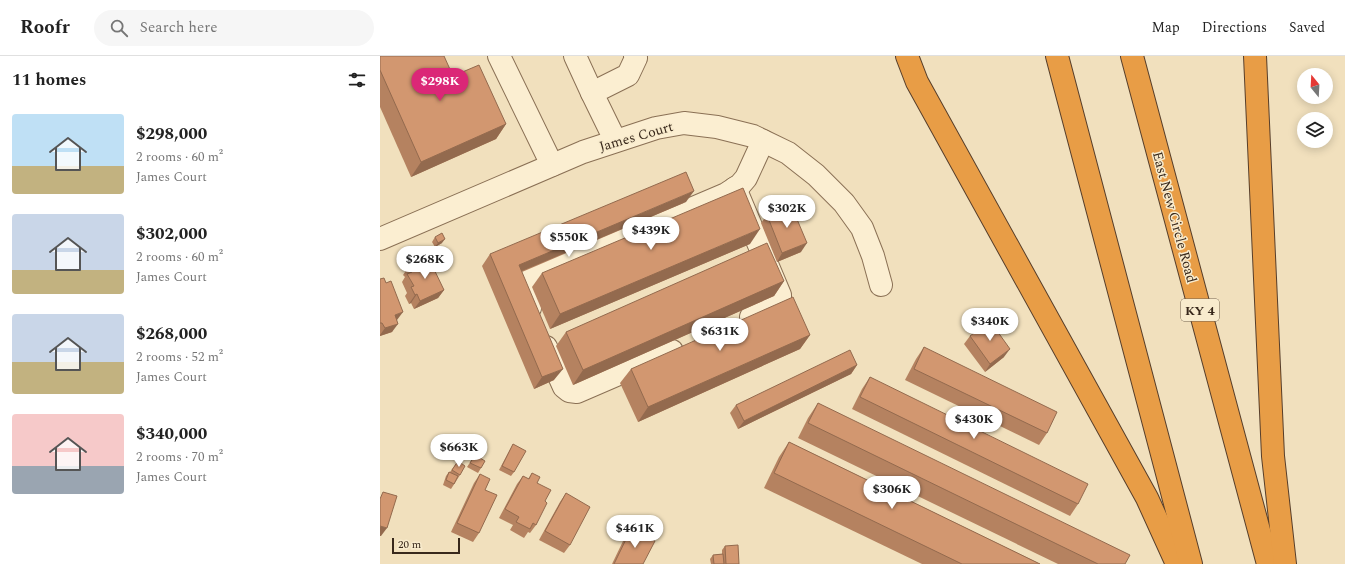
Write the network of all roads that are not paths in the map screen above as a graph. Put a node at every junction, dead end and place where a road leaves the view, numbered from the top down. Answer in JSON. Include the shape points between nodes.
{"nodes":[{"id":1,"x":499,"y":56,"type":"edge"},
{"id":2,"x":575,"y":56,"type":"edge"},
{"id":3,"x":635,"y":56,"type":"edge"},
{"id":4,"x":893,"y":56,"type":"edge"},
{"id":5,"x":907,"y":56,"type":"edge"},
{"id":6,"x":1057,"y":56,"type":"edge"},
{"id":7,"x":1132,"y":56,"type":"edge"},
{"id":8,"x":1255,"y":56,"type":"edge"},
{"id":9,"x":1264,"y":56,"type":"edge"},
{"id":10,"x":917,"y":82,"type":"junction"},
{"id":11,"x":592,"y":93,"type":"junction"},
{"id":12,"x":1257,"y":120,"type":"junction"},
{"id":13,"x":615,"y":140,"type":"junction"},
{"id":14,"x":764,"y":141,"type":"junction"},
{"id":15,"x":552,"y":166,"type":"junction"},
{"id":16,"x":735,"y":188,"type":"junction"},
{"id":17,"x":380,"y":239,"type":"edge"},
{"id":18,"x":881,"y":285,"type":"dead end"},
{"id":19,"x":730,"y":326,"type":"edge"},
{"id":20,"x":694,"y":342,"type":"edge"},
{"id":21,"x":1177,"y":564,"type":"edge"},
{"id":22,"x":1191,"y":564,"type":"edge"},
{"id":23,"x":1268,"y":564,"type":"edge"},
{"id":24,"x":1285,"y":564,"type":"edge"}],
"edges":[{"from":1,"to":15,"type":"street"},
{"from":2,"to":11,"type":"street"},
{"from":3,"to":11,"type":"street","via":[[628,75]]},
{"from":4,"to":10,"type":"highway"},
{"from":5,"to":10,"type":"highway"},
{"from":6,"to":22,"type":"highway"},
{"from":7,"to":23,"type":"highway","name":"East New Circle Road","number":"KY 4"},
{"from":8,"to":12,"type":"highway"},
{"from":9,"to":12,"type":"highway"},
{"from":10,"to":21,"type":"highway","via":[[1147,498]]},
{"from":11,"to":13,"type":"street"},
{"from":12,"to":24,"type":"highway","via":[[1273,456]]},
{"from":13,"to":14,"type":"street","name":"James Court","via":[[684,123],[718,127]]},
{"from":13,"to":15,"type":"street","name":"James Court"},
{"from":14,"to":16,"type":"street","via":[[746,178]]},
{"from":14,"to":18,"type":"street","name":"James Court","via":[[788,153],[816,175],[844,203],[862,228]]},
{"from":15,"to":17,"type":"street","name":"James Court"},
{"from":16,"to":19,"type":"street","via":[[780,294],[780,302]]},
{"from":16,"to":20,"type":"street","via":[[524,282],[524,295],[564,387],[569,391],[577,392]]}]}
